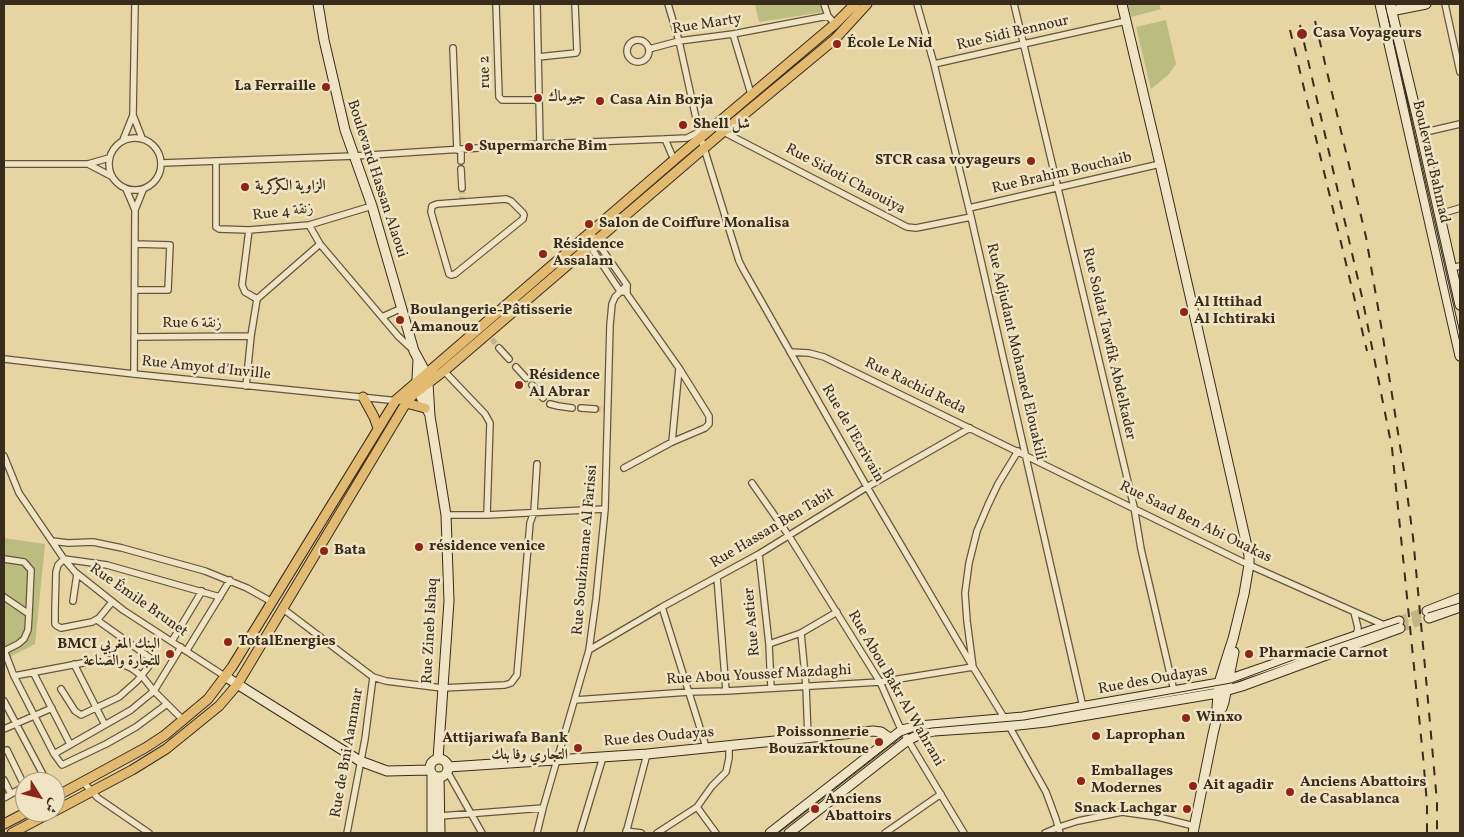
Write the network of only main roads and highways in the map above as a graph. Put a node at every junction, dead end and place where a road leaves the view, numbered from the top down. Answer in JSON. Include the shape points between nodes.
{"nodes":[{"id":1,"x":855,"y":4,"type":"edge"},
{"id":2,"x":867,"y":4,"type":"edge"},
{"id":3,"x":363,"y":397,"type":"road end"},
{"id":4,"x":406,"y":403,"type":"junction"},
{"id":5,"x":428,"y":412,"type":"road end"},
{"id":6,"x":378,"y":428,"type":"junction"},
{"id":7,"x":65,"y":792,"type":"edge"},
{"id":8,"x":65,"y":805,"type":"edge"},
{"id":9,"x":33,"y":822,"type":"edge"},
{"id":10,"x":12,"y":833,"type":"edge"}],
"edges":[{"from":1,"to":6,"type":"main road","via":[[417,380],[396,400]]},
{"from":2,"to":4,"type":"main road","via":[[835,39],[724,131],[489,337]]},
{"from":3,"to":6,"type":"main road"},
{"from":4,"to":5,"type":"main road"},
{"from":4,"to":8,"type":"main road","via":[[237,685],[219,706],[166,749]]},
{"from":6,"to":7,"type":"main road","via":[[226,677],[208,699],[145,748]]},
{"from":9,"to":10,"type":"main road"}]}
